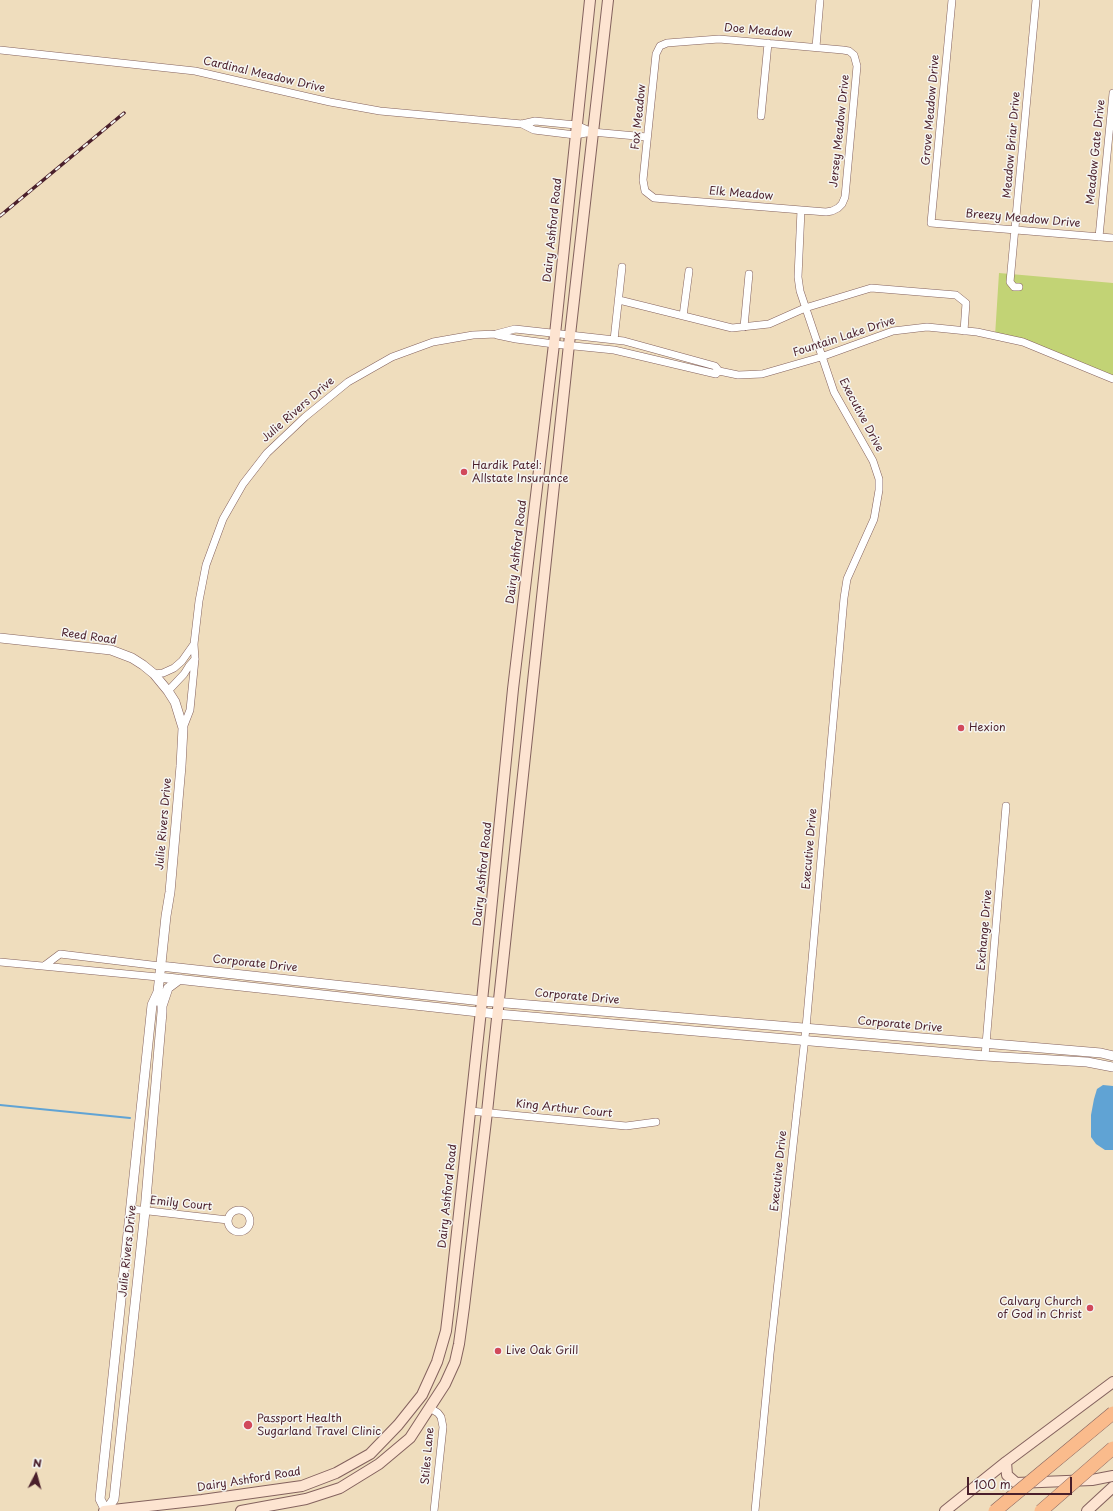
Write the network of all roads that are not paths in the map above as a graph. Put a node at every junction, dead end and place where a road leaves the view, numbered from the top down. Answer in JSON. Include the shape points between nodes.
{"nodes":[{"id":1,"x":590,"y":0,"type":"edge"},
{"id":2,"x":608,"y":0,"type":"edge"},
{"id":3,"x":820,"y":0,"type":"edge"},
{"id":4,"x":952,"y":0,"type":"edge"},
{"id":5,"x":1036,"y":0,"type":"edge"},
{"id":6,"x":768,"y":43,"type":"junction"},
{"id":7,"x":660,"y":46,"type":"joint"},
{"id":8,"x":816,"y":47,"type":"junction"},
{"id":9,"x":0,"y":50,"type":"edge"},
{"id":10,"x":854,"y":55,"type":"joint"},
{"id":11,"x":1113,"y":93,"type":"edge"},
{"id":12,"x":761,"y":116,"type":"dead end"},
{"id":13,"x":522,"y":124,"type":"junction"},
{"id":14,"x":576,"y":125,"type":"junction"},
{"id":15,"x":592,"y":132,"type":"junction"},
{"id":16,"x":575,"y":135,"type":"junction"},
{"id":17,"x":647,"y":137,"type":"junction"},
{"id":18,"x":645,"y":190,"type":"joint"},
{"id":19,"x":838,"y":208,"type":"joint"},
{"id":20,"x":801,"y":210,"type":"junction"},
{"id":21,"x":931,"y":223,"type":"joint"},
{"id":22,"x":1015,"y":229,"type":"junction"},
{"id":23,"x":565,"y":236,"type":"junction"},
{"id":24,"x":581,"y":237,"type":"junction"},
{"id":25,"x":1099,"y":237,"type":"junction"},
{"id":26,"x":1113,"y":238,"type":"edge"},
{"id":27,"x":622,"y":267,"type":"dead end"},
{"id":28,"x":689,"y":271,"type":"dead end"},
{"id":29,"x":749,"y":274,"type":"dead end"},
{"id":30,"x":1019,"y":287,"type":"dead end"},
{"id":31,"x":619,"y":300,"type":"junction"},
{"id":32,"x":805,"y":308,"type":"junction"},
{"id":33,"x":683,"y":316,"type":"junction"},
{"id":34,"x":744,"y":327,"type":"junction"},
{"id":35,"x":964,"y":331,"type":"junction"},
{"id":36,"x":555,"y":333,"type":"junction"},
{"id":37,"x":496,"y":334,"type":"junction"},
{"id":38,"x":570,"y":340,"type":"junction"},
{"id":39,"x":614,"y":340,"type":"junction"},
{"id":40,"x":554,"y":344,"type":"junction"},
{"id":41,"x":661,"y":350,"type":"junction"},
{"id":42,"x":821,"y":357,"type":"junction"},
{"id":43,"x":658,"y":360,"type":"junction"},
{"id":44,"x":719,"y":371,"type":"junction"},
{"id":45,"x":1113,"y":379,"type":"edge"},
{"id":46,"x":538,"y":475,"type":"junction"},
{"id":47,"x":555,"y":477,"type":"junction"},
{"id":48,"x":522,"y":614,"type":"junction"},
{"id":49,"x":540,"y":615,"type":"junction"},
{"id":50,"x":0,"y":638,"type":"edge"},
{"id":51,"x":194,"y":644,"type":"junction"},
{"id":52,"x":195,"y":659,"type":"junction"},
{"id":53,"x":154,"y":674,"type":"junction"},
{"id":54,"x":513,"y":689,"type":"junction"},
{"id":55,"x":168,"y":691,"type":"junction"},
{"id":56,"x":532,"y":692,"type":"junction"},
{"id":57,"x":182,"y":728,"type":"junction"},
{"id":58,"x":1006,"y":806,"type":"dead end"},
{"id":59,"x":0,"y":962,"type":"edge"},
{"id":60,"x":127,"y":963,"type":"junction"},
{"id":61,"x":44,"y":966,"type":"junction"},
{"id":62,"x":160,"y":966,"type":"junction"},
{"id":63,"x":126,"y":974,"type":"junction"},
{"id":64,"x":158,"y":977,"type":"junction"},
{"id":65,"x":180,"y":979,"type":"junction"},
{"id":66,"x":325,"y":984,"type":"junction"},
{"id":67,"x":158,"y":992,"type":"junction"},
{"id":68,"x":323,"y":995,"type":"junction"},
{"id":69,"x":482,"y":1001,"type":"junction"},
{"id":70,"x":498,"y":1002,"type":"junction"},
{"id":71,"x":162,"y":1006,"type":"junction"},
{"id":72,"x":570,"y":1008,"type":"junction"},
{"id":73,"x":481,"y":1012,"type":"junction"},
{"id":74,"x":497,"y":1014,"type":"junction"},
{"id":75,"x":570,"y":1020,"type":"junction"},
{"id":76,"x":806,"y":1028,"type":"junction"},
{"id":77,"x":805,"y":1040,"type":"junction"},
{"id":78,"x":986,"y":1044,"type":"junction"},
{"id":79,"x":985,"y":1056,"type":"junction"},
{"id":80,"x":1113,"y":1056,"type":"edge"},
{"id":81,"x":1113,"y":1067,"type":"edge"},
{"id":82,"x":470,"y":1110,"type":"junction"},
{"id":83,"x":487,"y":1112,"type":"junction"},
{"id":84,"x":656,"y":1122,"type":"dead end"},
{"id":85,"x":138,"y":1145,"type":"junction"},
{"id":86,"x":150,"y":1149,"type":"junction"},
{"id":87,"x":131,"y":1209,"type":"junction"},
{"id":88,"x":145,"y":1211,"type":"junction"},
{"id":89,"x":228,"y":1220,"type":"dead end"},
{"id":90,"x":453,"y":1271,"type":"junction"},
{"id":91,"x":468,"y":1272,"type":"junction"},
{"id":92,"x":449,"y":1306,"type":"junction"},
{"id":93,"x":464,"y":1307,"type":"junction"},
{"id":94,"x":117,"y":1331,"type":"junction"},
{"id":95,"x":131,"y":1332,"type":"junction"},
{"id":96,"x":1113,"y":1382,"type":"edge"},
{"id":97,"x":430,"y":1408,"type":"junction"},
{"id":98,"x":1113,"y":1413,"type":"edge"},
{"id":99,"x":1113,"y":1448,"type":"edge"},
{"id":100,"x":1006,"y":1462,"type":"junction"},
{"id":101,"x":1113,"y":1476,"type":"edge"},
{"id":102,"x":1113,"y":1488,"type":"edge"},
{"id":103,"x":105,"y":1511,"type":"edge"},
{"id":104,"x":240,"y":1511,"type":"edge"},
{"id":105,"x":434,"y":1511,"type":"edge"},
{"id":106,"x":755,"y":1511,"type":"edge"},
{"id":107,"x":945,"y":1511,"type":"edge"},
{"id":108,"x":995,"y":1511,"type":"edge"},
{"id":109,"x":1041,"y":1511,"type":"edge"},
{"id":110,"x":1087,"y":1511,"type":"edge"}],
"edges":[{"from":1,"to":14,"type":"main road","name":"Dairy Ashford Road"},
{"from":2,"to":15,"type":"main road"},
{"from":3,"to":8,"type":"street"},
{"from":4,"to":21,"type":"street","name":"Grove Meadow Drive"},
{"from":5,"to":22,"type":"street","name":"Meadow Briar Drive"},
{"from":6,"to":7,"type":"street","name":"Doe Meadow","via":[[719,39]]},
{"from":6,"to":8,"type":"street","name":"Doe Meadow"},
{"from":6,"to":12,"type":"street"},
{"from":7,"to":17,"type":"street","name":"Fox Meadow","via":[[656,54]]},
{"from":8,"to":10,"type":"street","name":"Doe Meadow","via":[[849,51]]},
{"from":9,"to":13,"type":"street","name":"Cardinal Meadow Drive","via":[[195,70],[330,102],[380,111]]},
{"from":10,"to":19,"type":"street","name":"Jersey Meadow Drive","via":[[857,66],[845,197]]},
{"from":11,"to":25,"type":"street","name":"Meadow Gate Drive"},
{"from":13,"to":14,"type":"street","name":"Cardinal Meadow Drive","via":[[535,121]]},
{"from":13,"to":16,"type":"street","name":"Cardinal Meadow Drive","via":[[534,130]]},
{"from":14,"to":15,"type":"street","name":"Cardinal Meadow Drive"},
{"from":14,"to":16,"type":"main road","name":"Dairy Ashford Road"},
{"from":15,"to":16,"type":"street","name":"Cardinal Meadow Drive"},
{"from":15,"to":17,"type":"street","name":"Cardinal Meadow Drive"},
{"from":15,"to":24,"type":"main road"},
{"from":16,"to":23,"type":"main road","name":"Dairy Ashford Road"},
{"from":17,"to":18,"type":"street","name":"Fox Meadow","via":[[643,180]]},
{"from":18,"to":20,"type":"street","name":"Elk Meadow","via":[[654,198]]},
{"from":19,"to":20,"type":"street","name":"Elk Meadow","via":[[826,212]]},
{"from":20,"to":32,"type":"street","name":"Executive Drive","via":[[798,277]]},
{"from":21,"to":22,"type":"street","name":"Breezy Meadow Drive"},
{"from":22,"to":25,"type":"street","name":"Breezy Meadow Drive"},
{"from":22,"to":30,"type":"street","name":"Meadow Briar Drive","via":[[1010,282],[1014,287]]},
{"from":23,"to":24,"type":"main road"},
{"from":23,"to":36,"type":"main road","name":"Dairy Ashford Road"},
{"from":24,"to":38,"type":"main road"},
{"from":25,"to":26,"type":"street","name":"Breezy Meadow Drive"},
{"from":27,"to":31,"type":"street"},
{"from":28,"to":33,"type":"street"},
{"from":29,"to":34,"type":"street"},
{"from":31,"to":33,"type":"street"},
{"from":31,"to":39,"type":"street"},
{"from":32,"to":34,"type":"street","via":[[769,324]]},
{"from":32,"to":35,"type":"street","via":[[871,288],[956,295],[966,303]]},
{"from":32,"to":42,"type":"street","name":"Executive Drive"},
{"from":33,"to":34,"type":"street","via":[[732,328]]},
{"from":35,"to":42,"type":"street","name":"Fountain Lake Drive","via":[[927,327],[893,331]]},
{"from":35,"to":45,"type":"street","name":"Fountain Lake Drive","via":[[1023,342]]},
{"from":36,"to":37,"type":"street","name":"Julie Rivers Drive","via":[[515,329]]},
{"from":36,"to":38,"type":"street","name":"Julie Rivers Drive"},
{"from":36,"to":40,"type":"main road","name":"Dairy Ashford Road"},
{"from":37,"to":40,"type":"street","name":"Julie Rivers Drive"},
{"from":37,"to":51,"type":"street","name":"Julie Rivers Drive","via":[[433,342],[392,357],[348,382],[305,417],[267,453],[243,484],[223,519],[206,564]]},
{"from":38,"to":39,"type":"street","name":"Fountain Lake Drive"},
{"from":38,"to":40,"type":"street","name":"Fountain Lake Drive"},
{"from":38,"to":43,"type":"street","name":"Fountain Lake Drive"},
{"from":38,"to":47,"type":"main road"},
{"from":39,"to":41,"type":"street","name":"Fountain Lake Drive"},
{"from":40,"to":46,"type":"main road","name":"Dairy Ashford Road"},
{"from":41,"to":43,"type":"street"},
{"from":41,"to":44,"type":"street","name":"Fountain Lake Drive","via":[[715,366]]},
{"from":42,"to":44,"type":"street","name":"Fountain Lake Drive","via":[[762,374],[738,375]]},
{"from":42,"to":76,"type":"street","name":"Executive Drive","via":[[834,392],[874,461],[880,490],[874,519],[847,579],[844,598]]},
{"from":43,"to":44,"type":"street","name":"Fountain Lake Drive","via":[[716,374]]},
{"from":46,"to":47,"type":"main road"},
{"from":46,"to":48,"type":"main road","name":"Dairy Ashford Road"},
{"from":47,"to":49,"type":"main road"},
{"from":48,"to":49,"type":"main road"},
{"from":48,"to":54,"type":"main road","name":"Dairy Ashford Road"},
{"from":49,"to":56,"type":"main road"},
{"from":50,"to":53,"type":"street","name":"Reed Road","via":[[111,650],[132,658]]},
{"from":51,"to":52,"type":"street","name":"Julie Rivers Drive"},
{"from":51,"to":53,"type":"street","name":"Julie Rivers Drive","via":[[174,668]]},
{"from":52,"to":55,"type":"street"},
{"from":52,"to":57,"type":"street","name":"Julie Rivers Drive","via":[[190,710]]},
{"from":53,"to":55,"type":"street","name":"Reed Road"},
{"from":54,"to":56,"type":"main road"},
{"from":54,"to":69,"type":"main road","name":"Dairy Ashford Road"},
{"from":55,"to":57,"type":"street","name":"Reed Road","via":[[175,702]]},
{"from":56,"to":70,"type":"main road"},
{"from":57,"to":62,"type":"street","name":"Julie Rivers Drive","via":[[174,850]]},
{"from":58,"to":78,"type":"street","name":"Exchange Drive"},
{"from":59,"to":61,"type":"street","name":"Corporate Drive"},
{"from":60,"to":61,"type":"street","name":"Corporate Drive","via":[[60,954]]},
{"from":60,"to":62,"type":"street","name":"Corporate Drive"},
{"from":60,"to":63,"type":"street"},
{"from":61,"to":63,"type":"street","name":"Corporate Drive"},
{"from":62,"to":64,"type":"street","name":"Julie Rivers Drive"},
{"from":62,"to":66,"type":"street","name":"Corporate Drive"},
{"from":63,"to":64,"type":"street","name":"Corporate Drive"},
{"from":64,"to":65,"type":"street","name":"Corporate Drive"},
{"from":64,"to":67,"type":"street","name":"Julie Rivers Drive"},
{"from":65,"to":68,"type":"street","name":"Corporate Drive"},
{"from":65,"to":71,"type":"street","via":[[168,988]]},
{"from":66,"to":68,"type":"street"},
{"from":66,"to":69,"type":"street","name":"Corporate Drive"},
{"from":67,"to":71,"type":"street","name":"Julie Rivers Drive"},
{"from":67,"to":85,"type":"street","name":"Julie Rivers Drive","via":[[152,1005]]},
{"from":68,"to":73,"type":"street","name":"Corporate Drive"},
{"from":69,"to":70,"type":"street","name":"Corporate Drive"},
{"from":69,"to":73,"type":"main road","name":"Dairy Ashford Road"},
{"from":70,"to":72,"type":"street","name":"Corporate Drive"},
{"from":70,"to":74,"type":"main road"},
{"from":71,"to":86,"type":"street","name":"Julie Rivers Drive"},
{"from":72,"to":75,"type":"street"},
{"from":72,"to":76,"type":"street","name":"Corporate Drive"},
{"from":73,"to":74,"type":"street","name":"Corporate Drive"},
{"from":73,"to":82,"type":"main road","name":"Dairy Ashford Road"},
{"from":74,"to":75,"type":"street","name":"Corporate Drive"},
{"from":74,"to":83,"type":"main road"},
{"from":75,"to":77,"type":"street","name":"Corporate Drive"},
{"from":76,"to":77,"type":"street","name":"Executive Drive"},
{"from":76,"to":78,"type":"street","name":"Corporate Drive"},
{"from":77,"to":79,"type":"street","name":"Corporate Drive"},
{"from":77,"to":106,"type":"street","name":"Executive Drive"},
{"from":78,"to":79,"type":"street","name":"Exchange Drive"},
{"from":78,"to":80,"type":"street","name":"Corporate Drive"},
{"from":79,"to":81,"type":"street","name":"Corporate Drive","via":[[1088,1062]]},
{"from":82,"to":83,"type":"street","name":"King Arthur Court"},
{"from":82,"to":90,"type":"main road","name":"Dairy Ashford Road"},
{"from":83,"to":84,"type":"street","name":"King Arthur Court","via":[[626,1126]]},
{"from":83,"to":91,"type":"main road"},
{"from":85,"to":86,"type":"street"},
{"from":85,"to":87,"type":"street","name":"Julie Rivers Drive"},
{"from":86,"to":88,"type":"street","name":"Julie Rivers Drive"},
{"from":87,"to":88,"type":"street","name":"Emily Court"},
{"from":87,"to":94,"type":"street","name":"Julie Rivers Drive"},
{"from":88,"to":89,"type":"street","name":"Emily Court"},
{"from":88,"to":95,"type":"street","name":"Julie Rivers Drive"},
{"from":90,"to":91,"type":"main road"},
{"from":90,"to":92,"type":"main road","name":"Dairy Ashford Road"},
{"from":91,"to":93,"type":"main road"},
{"from":92,"to":93,"type":"main road"},
{"from":92,"to":103,"type":"main road","name":"Dairy Ashford Road","via":[[441,1351],[422,1395],[370,1454],[336,1473],[302,1486]]},
{"from":93,"to":97,"type":"main road","via":[[455,1362],[446,1384]]},
{"from":94,"to":95,"type":"street"},
{"from":94,"to":103,"type":"street","name":"Julie Rivers Drive","via":[[100,1499]]},
{"from":95,"to":103,"type":"street","name":"Julie Rivers Drive","via":[[114,1499]]},
{"from":96,"to":100,"type":"main road"},
{"from":97,"to":104,"type":"main road","via":[[410,1438],[380,1464],[340,1488],[306,1499]]},
{"from":97,"to":105,"type":"street","name":"Stiles Lane","via":[[441,1417],[443,1428]]},
{"from":98,"to":108,"type":"highway","bridge":true},
{"from":99,"to":109,"type":"highway","bridge":true},
{"from":100,"to":101,"type":"main road","via":[[1007,1475],[1016,1483],[1092,1480]]},
{"from":100,"to":107,"type":"main road"},
{"from":102,"to":110,"type":"main road"}]}
